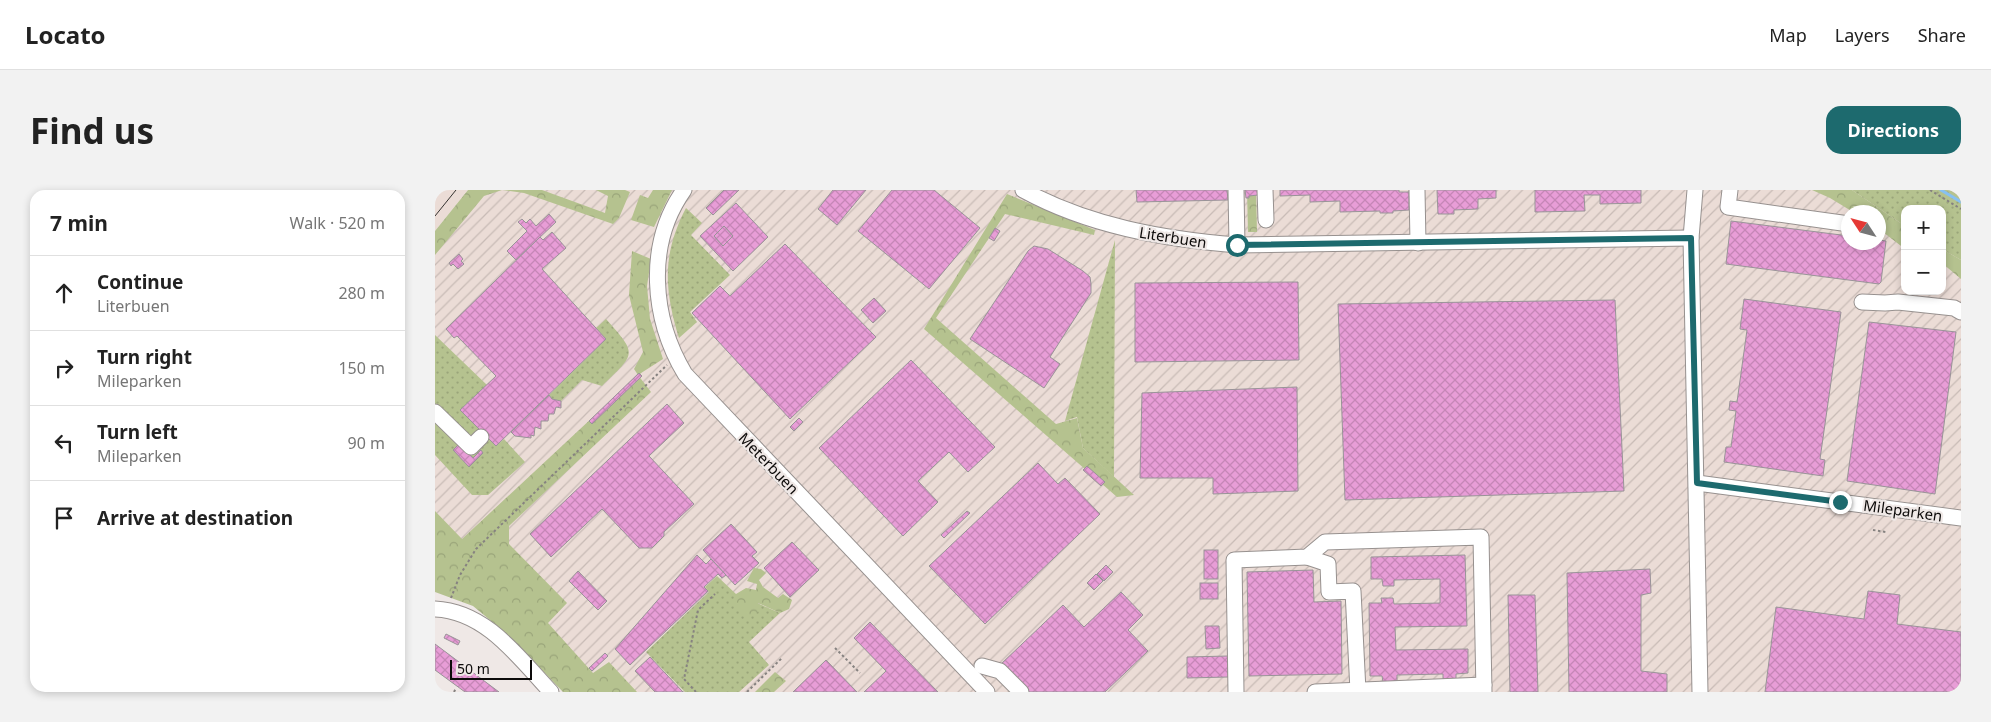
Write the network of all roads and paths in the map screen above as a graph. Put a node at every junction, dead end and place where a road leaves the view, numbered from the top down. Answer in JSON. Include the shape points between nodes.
{"nodes":[{"id":1,"x":684,"y":190,"type":"edge"},
{"id":2,"x":1023,"y":190,"type":"edge"},
{"id":3,"x":1236,"y":190,"type":"edge"},
{"id":4,"x":1265,"y":190,"type":"edge"},
{"id":5,"x":1417,"y":190,"type":"edge"},
{"id":6,"x":1695,"y":190,"type":"edge"},
{"id":7,"x":1730,"y":190,"type":"edge"},
{"id":8,"x":1930,"y":190,"type":"edge"},
{"id":9,"x":1961,"y":209,"type":"edge"},
{"id":10,"x":1266,"y":220,"type":"dead end"},
{"id":11,"x":1841,"y":223,"type":"edge"},
{"id":12,"x":1691,"y":238,"type":"junction"},
{"id":13,"x":1418,"y":243,"type":"junction"},
{"id":14,"x":1237,"y":245,"type":"junction"},
{"id":15,"x":1862,"y":302,"type":"dead end"},
{"id":16,"x":1961,"y":312,"type":"edge"},
{"id":17,"x":675,"y":358,"type":"junction"},
{"id":18,"x":435,"y":412,"type":"edge"},
{"id":19,"x":481,"y":436,"type":"dead end"},
{"id":20,"x":1697,"y":483,"type":"junction"},
{"id":21,"x":1961,"y":518,"type":"edge"},
{"id":22,"x":1873,"y":530,"type":"dead end"},
{"id":23,"x":1886,"y":532,"type":"dead end"},
{"id":24,"x":1307,"y":557,"type":"junction"},
{"id":25,"x":715,"y":594,"type":"dead end"},
{"id":26,"x":441,"y":609,"type":"edge"},
{"id":27,"x":835,"y":648,"type":"dead end"},
{"id":28,"x":782,"y":658,"type":"dead end"},
{"id":29,"x":982,"y":666,"type":"dead end"},
{"id":30,"x":860,"y":673,"type":"dead end"},
{"id":31,"x":456,"y":688,"type":"dead end"},
{"id":32,"x":1484,"y":689,"type":"edge"},
{"id":33,"x":545,"y":690,"type":"edge"},
{"id":34,"x":1358,"y":691,"type":"junction"},
{"id":35,"x":454,"y":692,"type":"edge"},
{"id":36,"x":696,"y":692,"type":"edge"},
{"id":37,"x":747,"y":692,"type":"edge"},
{"id":38,"x":987,"y":692,"type":"edge"},
{"id":39,"x":1021,"y":692,"type":"edge"},
{"id":40,"x":1236,"y":692,"type":"edge"},
{"id":41,"x":1315,"y":692,"type":"edge"},
{"id":42,"x":1700,"y":692,"type":"edge"}],
"edges":[{"from":1,"to":17,"type":"street","name":"Meterbuen","via":[[669,218],[657,267],[660,314]]},
{"from":2,"to":14,"type":"street","name":"Literbuen","via":[[1080,215],[1126,230],[1185,241]]},
{"from":3,"to":14,"type":"street"},
{"from":4,"to":10,"type":"street"},
{"from":5,"to":13,"type":"street"},
{"from":6,"to":12,"type":"street"},
{"from":7,"to":11,"type":"street","via":[[1727,207]]},
{"from":8,"to":9,"type":"path"},
{"from":12,"to":13,"type":"street","name":"Literbuen"},
{"from":12,"to":20,"type":"street"},
{"from":13,"to":14,"type":"street","name":"Literbuen"},
{"from":15,"to":16,"type":"street","via":[[1897,302],[1954,308]]},
{"from":17,"to":26,"type":"path","via":[[476,549]]},
{"from":17,"to":38,"type":"street","name":"Meterbuen","via":[[685,374]]},
{"from":18,"to":19,"type":"street","via":[[471,447]]},
{"from":20,"to":21,"type":"street","name":"Mileparken"},
{"from":20,"to":42,"type":"street"},
{"from":22,"to":23,"type":"path"},
{"from":24,"to":32,"type":"street","via":[[1325,542],[1481,538]]},
{"from":24,"to":34,"type":"street","via":[[1328,564],[1329,592],[1353,591]]},
{"from":24,"to":40,"type":"street","via":[[1234,560]]},
{"from":25,"to":36,"type":"path","via":[[698,610],[684,679]]},
{"from":26,"to":33,"type":"street","via":[[467,615],[493,632]]},
{"from":27,"to":30,"type":"path"},
{"from":28,"to":37,"type":"path"},
{"from":29,"to":39,"type":"street","via":[[1000,671]]},
{"from":31,"to":35,"type":"path"},
{"from":32,"to":34,"type":"street"},
{"from":34,"to":41,"type":"street"}]}
